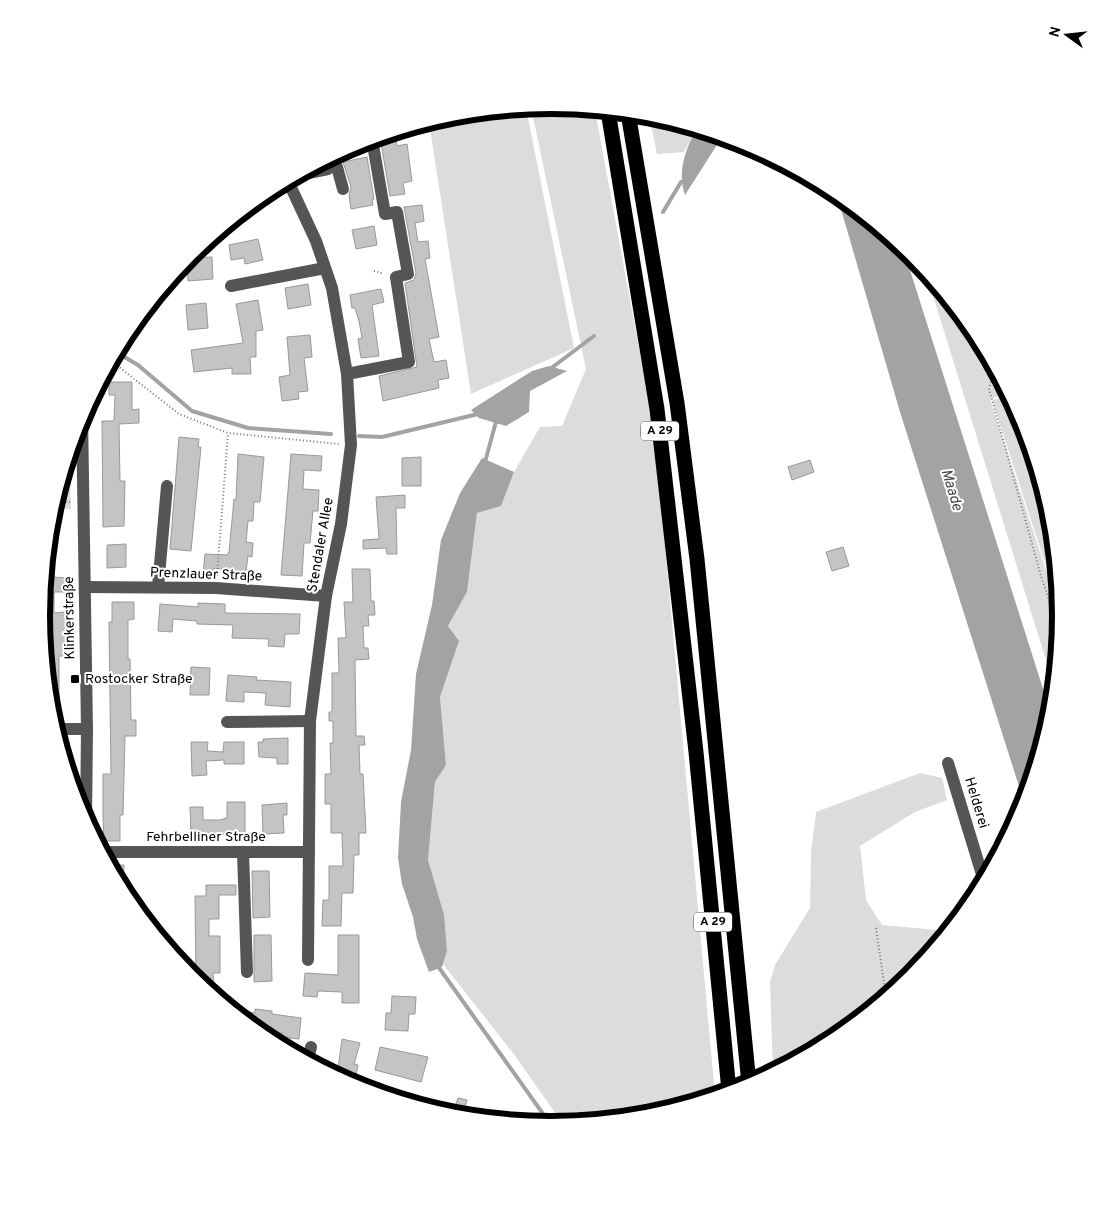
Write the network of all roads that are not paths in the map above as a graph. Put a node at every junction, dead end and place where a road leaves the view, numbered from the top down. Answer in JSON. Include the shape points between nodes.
{"nodes":[{"id":1,"x":609,"y":117,"type":"edge"},
{"id":2,"x":629,"y":120,"type":"edge"},
{"id":3,"x":373,"y":147,"type":"edge"},
{"id":4,"x":332,"y":164,"type":"edge"},
{"id":5,"x":287,"y":189,"type":"edge"},
{"id":6,"x":342,"y":189,"type":"dead end"},
{"id":7,"x":325,"y":268,"type":"junction"},
{"id":8,"x":231,"y":286,"type":"dead end"},
{"id":9,"x":347,"y":374,"type":"junction"},
{"id":10,"x":83,"y":438,"type":"edge"},
{"id":11,"x":167,"y":486,"type":"dead end"},
{"id":12,"x":85,"y":587,"type":"junction"},
{"id":13,"x":158,"y":587,"type":"junction"},
{"id":14,"x":326,"y":596,"type":"junction"},
{"id":15,"x":310,"y":721,"type":"junction"},
{"id":16,"x":227,"y":722,"type":"dead end"},
{"id":17,"x":64,"y":729,"type":"edge"},
{"id":18,"x":87,"y":729,"type":"junction"},
{"id":19,"x":948,"y":764,"type":"dead end"},
{"id":20,"x":86,"y":802,"type":"edge"},
{"id":21,"x":110,"y":852,"type":"edge"},
{"id":22,"x":243,"y":852,"type":"junction"},
{"id":23,"x":309,"y":852,"type":"junction"},
{"id":24,"x":981,"y":872,"type":"edge"},
{"id":25,"x":308,"y":960,"type":"dead end"},
{"id":26,"x":247,"y":972,"type":"dead end"},
{"id":27,"x":311,"y":1046,"type":"dead end"},
{"id":28,"x":309,"y":1054,"type":"edge"},
{"id":29,"x":747,"y":1065,"type":"junction"},
{"id":30,"x":753,"y":1073,"type":"edge"},
{"id":31,"x":748,"y":1076,"type":"edge"},
{"id":32,"x":728,"y":1083,"type":"edge"}],
"edges":[{"from":1,"to":32,"type":"highway","number":"A 29","via":[[657,409],[696,752]]},
{"from":2,"to":29,"type":"highway","number":"A 29","via":[[675,393],[697,559]]},
{"from":3,"to":9,"type":"street","via":[[385,214],[398,212],[404,244],[408,274],[396,277],[409,362]]},
{"from":4,"to":6,"type":"street","via":[[338,166]]},
{"from":5,"to":7,"type":"street","name":"Stendaler Allee","via":[[316,241]]},
{"from":7,"to":8,"type":"street"},
{"from":7,"to":9,"type":"street","name":"Stendaler Allee","via":[[341,328]]},
{"from":9,"to":14,"type":"street","name":"Stendaler Allee","via":[[351,445],[341,524]]},
{"from":10,"to":12,"type":"street","name":"Klinkerstraße"},
{"from":11,"to":13,"type":"street"},
{"from":12,"to":13,"type":"street","name":"Prenzlauer Straße"},
{"from":12,"to":18,"type":"street","name":"Klinkerstraße"},
{"from":13,"to":14,"type":"street","name":"Prenzlauer Straße"},
{"from":14,"to":15,"type":"street","name":"Stendaler Allee"},
{"from":15,"to":16,"type":"street"},
{"from":15,"to":23,"type":"street","name":"Stendaler Allee"},
{"from":17,"to":18,"type":"street"},
{"from":18,"to":20,"type":"street","name":"Klinkerstraße"},
{"from":19,"to":24,"type":"street","name":"Helderei"},
{"from":21,"to":22,"type":"street","name":"Fehrbelliner Straße"},
{"from":22,"to":23,"type":"street","name":"Fehrbelliner Straße"},
{"from":22,"to":26,"type":"street"},
{"from":23,"to":25,"type":"street","name":"Stendaler Allee"},
{"from":27,"to":28,"type":"street"},
{"from":29,"to":30,"type":"highway"},
{"from":29,"to":31,"type":"highway","number":"A 29"}]}
